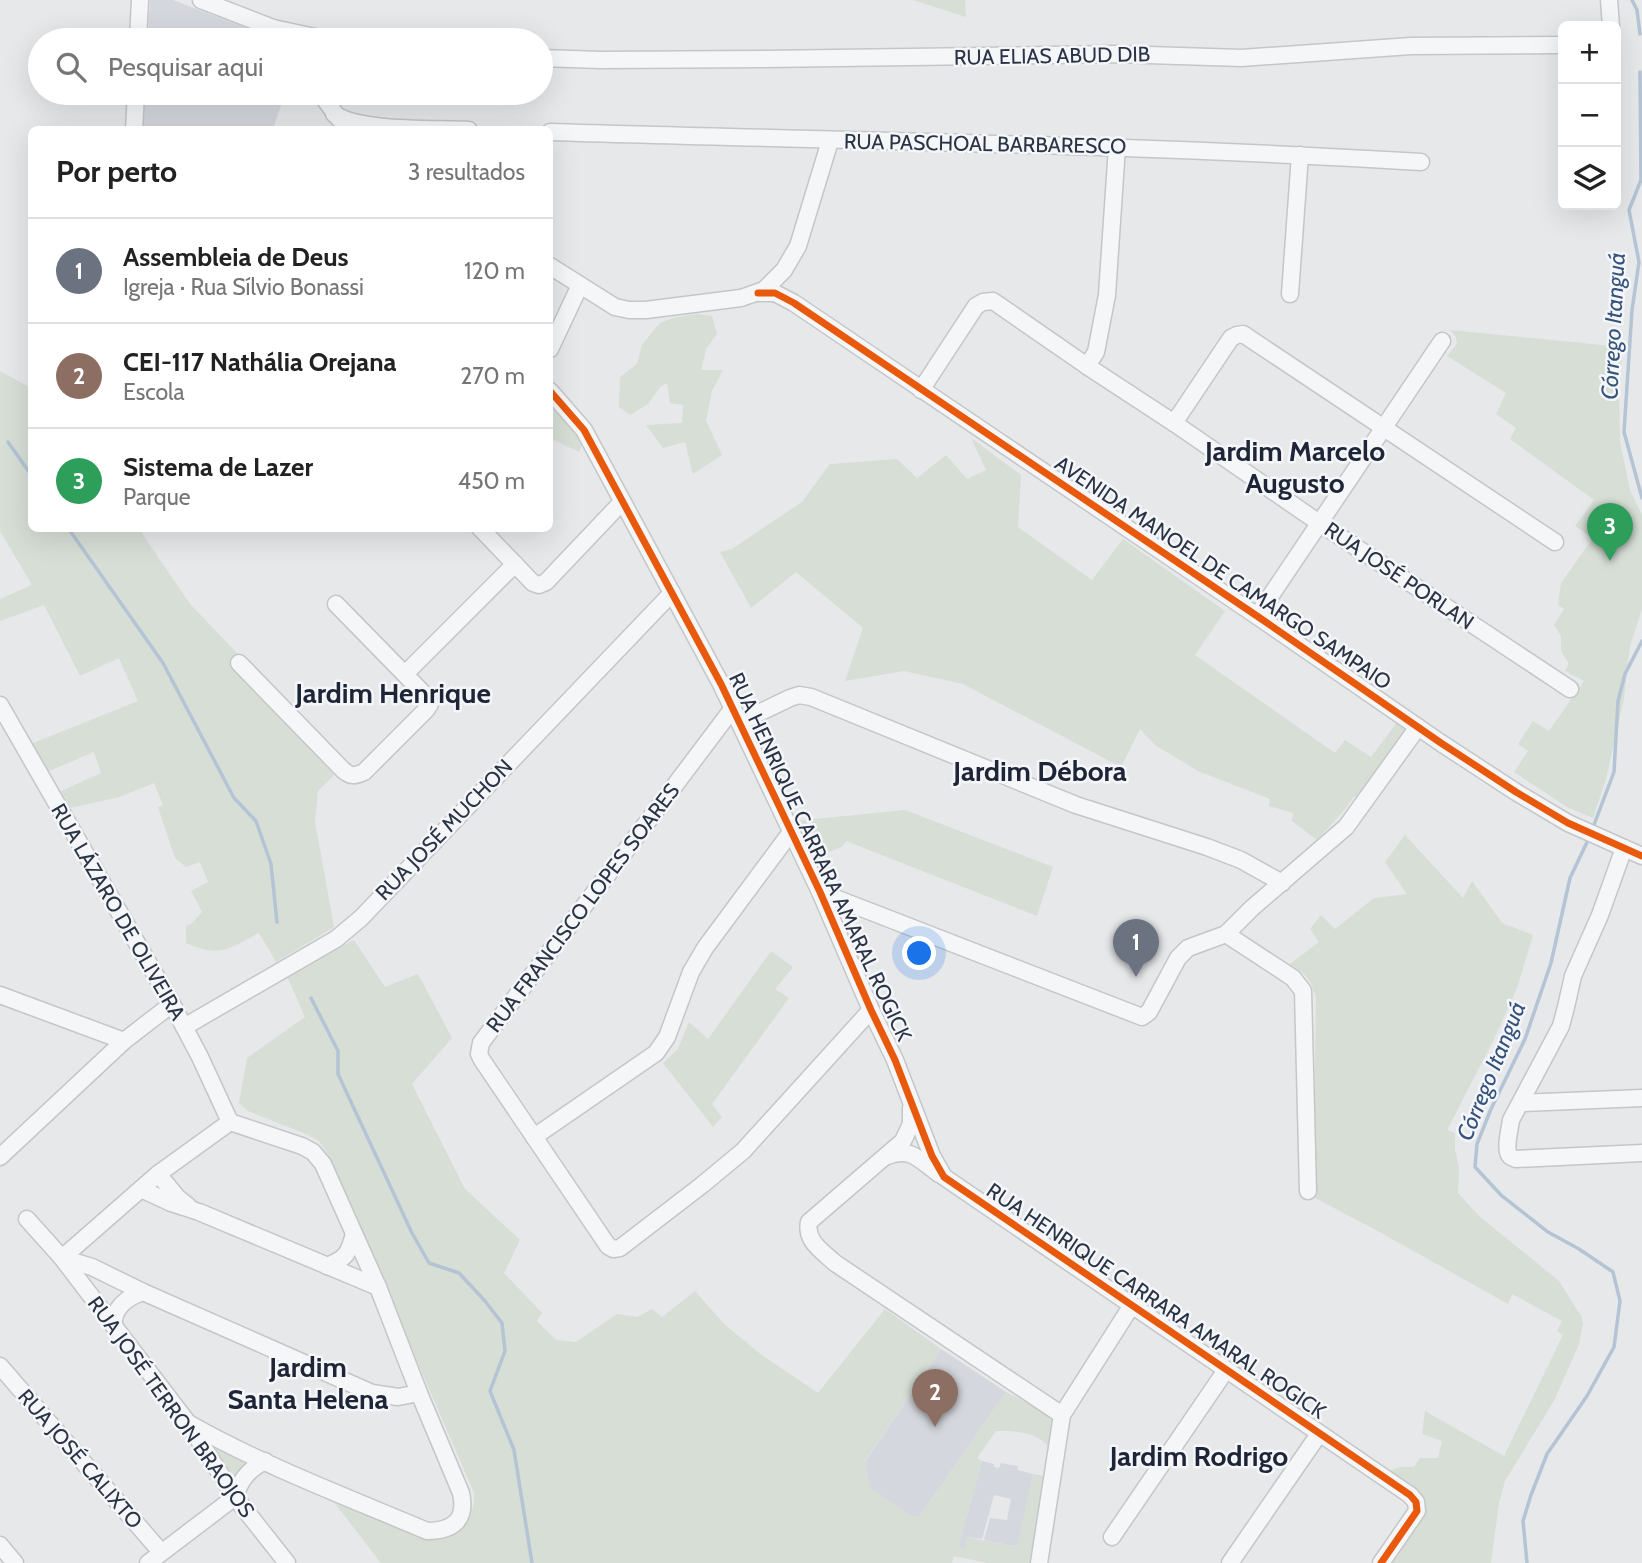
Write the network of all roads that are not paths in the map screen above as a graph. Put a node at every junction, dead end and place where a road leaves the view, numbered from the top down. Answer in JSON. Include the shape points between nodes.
{"nodes":[{"id":1,"x":140,"y":0,"type":"edge"},
{"id":2,"x":201,"y":0,"type":"edge"},
{"id":3,"x":1609,"y":0,"type":"edge"},
{"id":4,"x":1611,"y":21,"type":"edge"},
{"id":5,"x":139,"y":28,"type":"edge"},
{"id":6,"x":264,"y":28,"type":"edge"},
{"id":7,"x":1558,"y":45,"type":"edge"},
{"id":8,"x":553,"y":58,"type":"edge"},
{"id":9,"x":135,"y":105,"type":"edge"},
{"id":10,"x":328,"y":105,"type":"edge"},
{"id":11,"x":334,"y":114,"type":"junction"},
{"id":12,"x":134,"y":126,"type":"edge"},
{"id":13,"x":344,"y":126,"type":"edge"},
{"id":14,"x":370,"y":126,"type":"edge"},
{"id":15,"x":553,"y":132,"type":"edge"},
{"id":16,"x":831,"y":141,"type":"junction"},
{"id":17,"x":1118,"y":147,"type":"junction"},
{"id":18,"x":1300,"y":155,"type":"junction"},
{"id":19,"x":1421,"y":162,"type":"dead end"},
{"id":20,"x":553,"y":268,"type":"edge"},
{"id":21,"x":580,"y":285,"type":"junction"},
{"id":22,"x":769,"y":285,"type":"junction"},
{"id":23,"x":1290,"y":294,"type":"dead end"},
{"id":24,"x":1442,"y":341,"type":"dead end"},
{"id":25,"x":553,"y":343,"type":"edge"},
{"id":26,"x":1087,"y":366,"type":"junction"},
{"id":27,"x":921,"y":390,"type":"junction"},
{"id":28,"x":553,"y":394,"type":"edge"},
{"id":29,"x":1174,"y":423,"type":"junction"},
{"id":30,"x":1384,"y":428,"type":"junction"},
{"id":31,"x":622,"y":502,"type":"junction"},
{"id":32,"x":1320,"y":523,"type":"junction"},
{"id":33,"x":484,"y":532,"type":"edge"},
{"id":34,"x":1555,"y":542,"type":"dead end"},
{"id":35,"x":514,"y":564,"type":"junction"},
{"id":36,"x":672,"y":593,"type":"junction"},
{"id":37,"x":336,"y":604,"type":"dead end"},
{"id":38,"x":1257,"y":616,"type":"junction"},
{"id":39,"x":239,"y":663,"type":"dead end"},
{"id":40,"x":405,"y":674,"type":"junction"},
{"id":41,"x":1570,"y":689,"type":"dead end"},
{"id":42,"x":0,"y":705,"type":"edge"},
{"id":43,"x":736,"y":715,"type":"junction"},
{"id":44,"x":1418,"y":727,"type":"junction"},
{"id":45,"x":791,"y":832,"type":"junction"},
{"id":46,"x":1623,"y":848,"type":"junction"},
{"id":47,"x":1642,"y":856,"type":"edge"},
{"id":48,"x":1282,"y":883,"type":"junction"},
{"id":49,"x":820,"y":892,"type":"junction"},
{"id":50,"x":1226,"y":934,"type":"junction"},
{"id":51,"x":0,"y":995,"type":"edge"},
{"id":52,"x":172,"y":1004,"type":"junction"},
{"id":53,"x":871,"y":1010,"type":"junction"},
{"id":54,"x":184,"y":1027,"type":"junction"},
{"id":55,"x":124,"y":1041,"type":"junction"},
{"id":56,"x":1642,"y":1098,"type":"edge"},
{"id":57,"x":909,"y":1099,"type":"junction"},
{"id":58,"x":1521,"y":1103,"type":"junction"},
{"id":59,"x":230,"y":1122,"type":"junction"},
{"id":60,"x":534,"y":1138,"type":"junction"},
{"id":61,"x":1642,"y":1153,"type":"edge"},
{"id":62,"x":0,"y":1157,"type":"edge"},
{"id":63,"x":884,"y":1157,"type":"junction"},
{"id":64,"x":158,"y":1174,"type":"junction"},
{"id":65,"x":944,"y":1177,"type":"junction"},
{"id":66,"x":141,"y":1189,"type":"junction"},
{"id":67,"x":1308,"y":1191,"type":"dead end"},
{"id":68,"x":199,"y":1212,"type":"junction"},
{"id":69,"x":27,"y":1219,"type":"dead end"},
{"id":70,"x":354,"y":1234,"type":"junction"},
{"id":71,"x":83,"y":1241,"type":"junction"},
{"id":72,"x":62,"y":1258,"type":"junction"},
{"id":73,"x":327,"y":1266,"type":"junction"},
{"id":74,"x":92,"y":1267,"type":"junction"},
{"id":75,"x":378,"y":1287,"type":"junction"},
{"id":76,"x":143,"y":1292,"type":"junction"},
{"id":77,"x":1132,"y":1305,"type":"junction"},
{"id":78,"x":114,"y":1326,"type":"junction"},
{"id":79,"x":0,"y":1366,"type":"edge"},
{"id":80,"x":1227,"y":1370,"type":"junction"},
{"id":81,"x":419,"y":1393,"type":"junction"},
{"id":82,"x":1062,"y":1415,"type":"junction"},
{"id":83,"x":188,"y":1423,"type":"junction"},
{"id":84,"x":1319,"y":1434,"type":"junction"},
{"id":85,"x":265,"y":1461,"type":"junction"},
{"id":86,"x":235,"y":1497,"type":"junction"},
{"id":87,"x":1112,"y":1537,"type":"dead end"},
{"id":88,"x":0,"y":1545,"type":"edge"},
{"id":89,"x":161,"y":1552,"type":"junction"},
{"id":90,"x":15,"y":1563,"type":"edge"},
{"id":91,"x":148,"y":1563,"type":"edge"},
{"id":92,"x":287,"y":1563,"type":"edge"},
{"id":93,"x":1039,"y":1563,"type":"edge"},
{"id":94,"x":1230,"y":1563,"type":"edge"},
{"id":95,"x":1381,"y":1563,"type":"edge"}],
"edges":[{"from":1,"to":5,"type":"street"},
{"from":2,"to":6,"type":"street"},
{"from":3,"to":4,"type":"street"},
{"from":7,"to":8,"type":"street","name":"RUA ELIAS ABUD DIB","via":[[1411,46],[1241,58],[1117,54]]},
{"from":9,"to":12,"type":"street"},
{"from":10,"to":11,"type":"street"},
{"from":11,"to":13,"type":"street"},
{"from":11,"to":14,"type":"street"},
{"from":15,"to":16,"type":"street","name":"RUA PASCHOAL BARBARESCO"},
{"from":16,"to":17,"type":"street","name":"RUA PASCHOAL BARBARESCO"},
{"from":16,"to":22,"type":"street","via":[[798,246]]},
{"from":17,"to":18,"type":"street","name":"RUA PASCHOAL BARBARESCO"},
{"from":17,"to":26,"type":"street","via":[[1107,295],[1096,352]]},
{"from":18,"to":19,"type":"street","name":"RUA PASCHOAL BARBARESCO"},
{"from":18,"to":23,"type":"street"},
{"from":20,"to":21,"type":"street","name":"AVENIDA MANOEL DE CAMARGO SAMPAIO"},
{"from":21,"to":22,"type":"street","name":"AVENIDA MANOEL DE CAMARGO SAMPAIO","via":[[615,307],[629,310],[741,298]]},
{"from":21,"to":25,"type":"street"},
{"from":22,"to":27,"type":"street","name":"AVENIDA MANOEL DE CAMARGO SAMPAIO"},
{"from":24,"to":30,"type":"street"},
{"from":26,"to":27,"type":"street","name":"RUA JOSÉ PORLAN","via":[[993,301],[983,302]]},
{"from":26,"to":29,"type":"street","name":"RUA JOSÉ PORLAN"},
{"from":27,"to":38,"type":"street","name":"AVENIDA MANOEL DE CAMARGO SAMPAIO"},
{"from":28,"to":31,"type":"street","name":"RUA HENRIQUE CARRARA AMARAL ROGICK","via":[[584,430]]},
{"from":29,"to":30,"type":"street","via":[[1231,338],[1244,334]]},
{"from":29,"to":32,"type":"street","name":"RUA JOSÉ PORLAN"},
{"from":30,"to":32,"type":"street"},
{"from":30,"to":34,"type":"street"},
{"from":31,"to":35,"type":"street","via":[[545,582],[533,583]]},
{"from":31,"to":36,"type":"street","name":"RUA HENRIQUE CARRARA AMARAL ROGICK"},
{"from":32,"to":38,"type":"street"},
{"from":32,"to":41,"type":"street","name":"RUA JOSÉ PORLAN"},
{"from":33,"to":35,"type":"street"},
{"from":35,"to":40,"type":"street"},
{"from":36,"to":43,"type":"street","name":"RUA HENRIQUE CARRARA AMARAL ROGICK"},
{"from":36,"to":54,"type":"street","name":"RUA JOSÉ MUCHON","via":[[361,918],[336,939]]},
{"from":37,"to":40,"type":"street"},
{"from":38,"to":44,"type":"street","name":"AVENIDA MANOEL DE CAMARGO SAMPAIO"},
{"from":39,"to":40,"type":"street","via":[[349,776],[364,772],[430,704]]},
{"from":42,"to":52,"type":"street","name":"RUA LÁZARO DE OLIVEIRA"},
{"from":43,"to":45,"type":"street","name":"RUA HENRIQUE CARRARA AMARAL ROGICK"},
{"from":43,"to":48,"type":"street","via":[[799,695],[811,697],[1076,805],[1241,860]]},
{"from":43,"to":60,"type":"street","name":"RUA FRANCISCO LOPES SOARES","via":[[481,1043],[482,1060]]},
{"from":44,"to":46,"type":"street","name":"AVENIDA MANOEL DE CAMARGO SAMPAIO","via":[[1516,792]]},
{"from":44,"to":48,"type":"street","via":[[1346,827]]},
{"from":45,"to":49,"type":"street","name":"RUA HENRIQUE CARRARA AMARAL ROGICK"},
{"from":45,"to":60,"type":"street","via":[[705,948],[656,1053]]},
{"from":46,"to":47,"type":"street","name":"AVENIDA MANOEL DE CAMARGO SAMPAIO"},
{"from":46,"to":58,"type":"street","via":[[1573,976],[1561,1026]]},
{"from":48,"to":50,"type":"street"},
{"from":49,"to":50,"type":"street","via":[[1142,1017],[1188,948]]},
{"from":49,"to":53,"type":"street","name":"RUA HENRIQUE CARRARA AMARAL ROGICK"},
{"from":50,"to":67,"type":"street","via":[[1293,978],[1303,991]]},
{"from":51,"to":55,"type":"street"},
{"from":52,"to":54,"type":"street","name":"RUA LÁZARO DE OLIVEIRA"},
{"from":52,"to":55,"type":"street"},
{"from":53,"to":57,"type":"street","name":"RUA HENRIQUE CARRARA AMARAL ROGICK"},
{"from":53,"to":60,"type":"street","name":"RUA FRANCISCO LOPES SOARES","via":[[743,1151],[620,1248],[608,1246]]},
{"from":54,"to":59,"type":"street","name":"RUA LÁZARO DE OLIVEIRA"},
{"from":55,"to":62,"type":"street"},
{"from":56,"to":58,"type":"street"},
{"from":57,"to":63,"type":"street","via":[[908,1133]]},
{"from":57,"to":65,"type":"street","name":"RUA HENRIQUE CARRARA AMARAL ROGICK"},
{"from":58,"to":61,"type":"street","via":[[1508,1134],[1511,1157]]},
{"from":59,"to":64,"type":"street"},
{"from":59,"to":70,"type":"street","via":[[313,1153],[323,1164]]},
{"from":63,"to":65,"type":"street","via":[[909,1153]]},
{"from":63,"to":82,"type":"street","via":[[809,1222],[812,1241],[835,1263]]},
{"from":64,"to":66,"type":"street"},
{"from":64,"to":68,"type":"street","via":[[178,1198]]},
{"from":65,"to":77,"type":"street","name":"RUA HENRIQUE CARRARA AMARAL ROGICK"},
{"from":66,"to":68,"type":"street"},
{"from":66,"to":71,"type":"street"},
{"from":68,"to":73,"type":"street"},
{"from":69,"to":72,"type":"street","name":"RUA JOSÉ TERRON BRAOJOS"},
{"from":70,"to":73,"type":"street","via":[[349,1252]]},
{"from":70,"to":75,"type":"street"},
{"from":71,"to":72,"type":"street"},
{"from":71,"to":74,"type":"street"},
{"from":72,"to":74,"type":"street"},
{"from":72,"to":78,"type":"street","name":"RUA JOSÉ TERRON BRAOJOS"},
{"from":73,"to":75,"type":"street"},
{"from":74,"to":76,"type":"street"},
{"from":75,"to":81,"type":"street"},
{"from":76,"to":78,"type":"street","via":[[118,1309]]},
{"from":76,"to":81,"type":"street","via":[[372,1393],[398,1397]]},
{"from":77,"to":80,"type":"street","name":"RUA HENRIQUE CARRARA AMARAL ROGICK"},
{"from":77,"to":82,"type":"street"},
{"from":78,"to":83,"type":"street","name":"RUA JOSÉ TERRON BRAOJOS"},
{"from":79,"to":89,"type":"street","name":"RUA JOSÉ CALIXTO"},
{"from":80,"to":84,"type":"street","name":"RUA HENRIQUE CARRARA AMARAL ROGICK"},
{"from":80,"to":87,"type":"street"},
{"from":81,"to":85,"type":"street","via":[[461,1493],[462,1514],[449,1528],[427,1531]]},
{"from":82,"to":93,"type":"street"},
{"from":83,"to":85,"type":"street"},
{"from":83,"to":86,"type":"street","name":"RUA JOSÉ TERRON BRAOJOS"},
{"from":84,"to":94,"type":"street"},
{"from":84,"to":95,"type":"street","name":"RUA HENRIQUE CARRARA AMARAL ROGICK","via":[[1416,1502],[1417,1511]]},
{"from":85,"to":86,"type":"street","via":[[244,1477]]},
{"from":86,"to":89,"type":"street"},
{"from":86,"to":92,"type":"street","name":"RUA JOSÉ TERRON BRAOJOS"},
{"from":88,"to":90,"type":"street"},
{"from":89,"to":91,"type":"street"}]}
